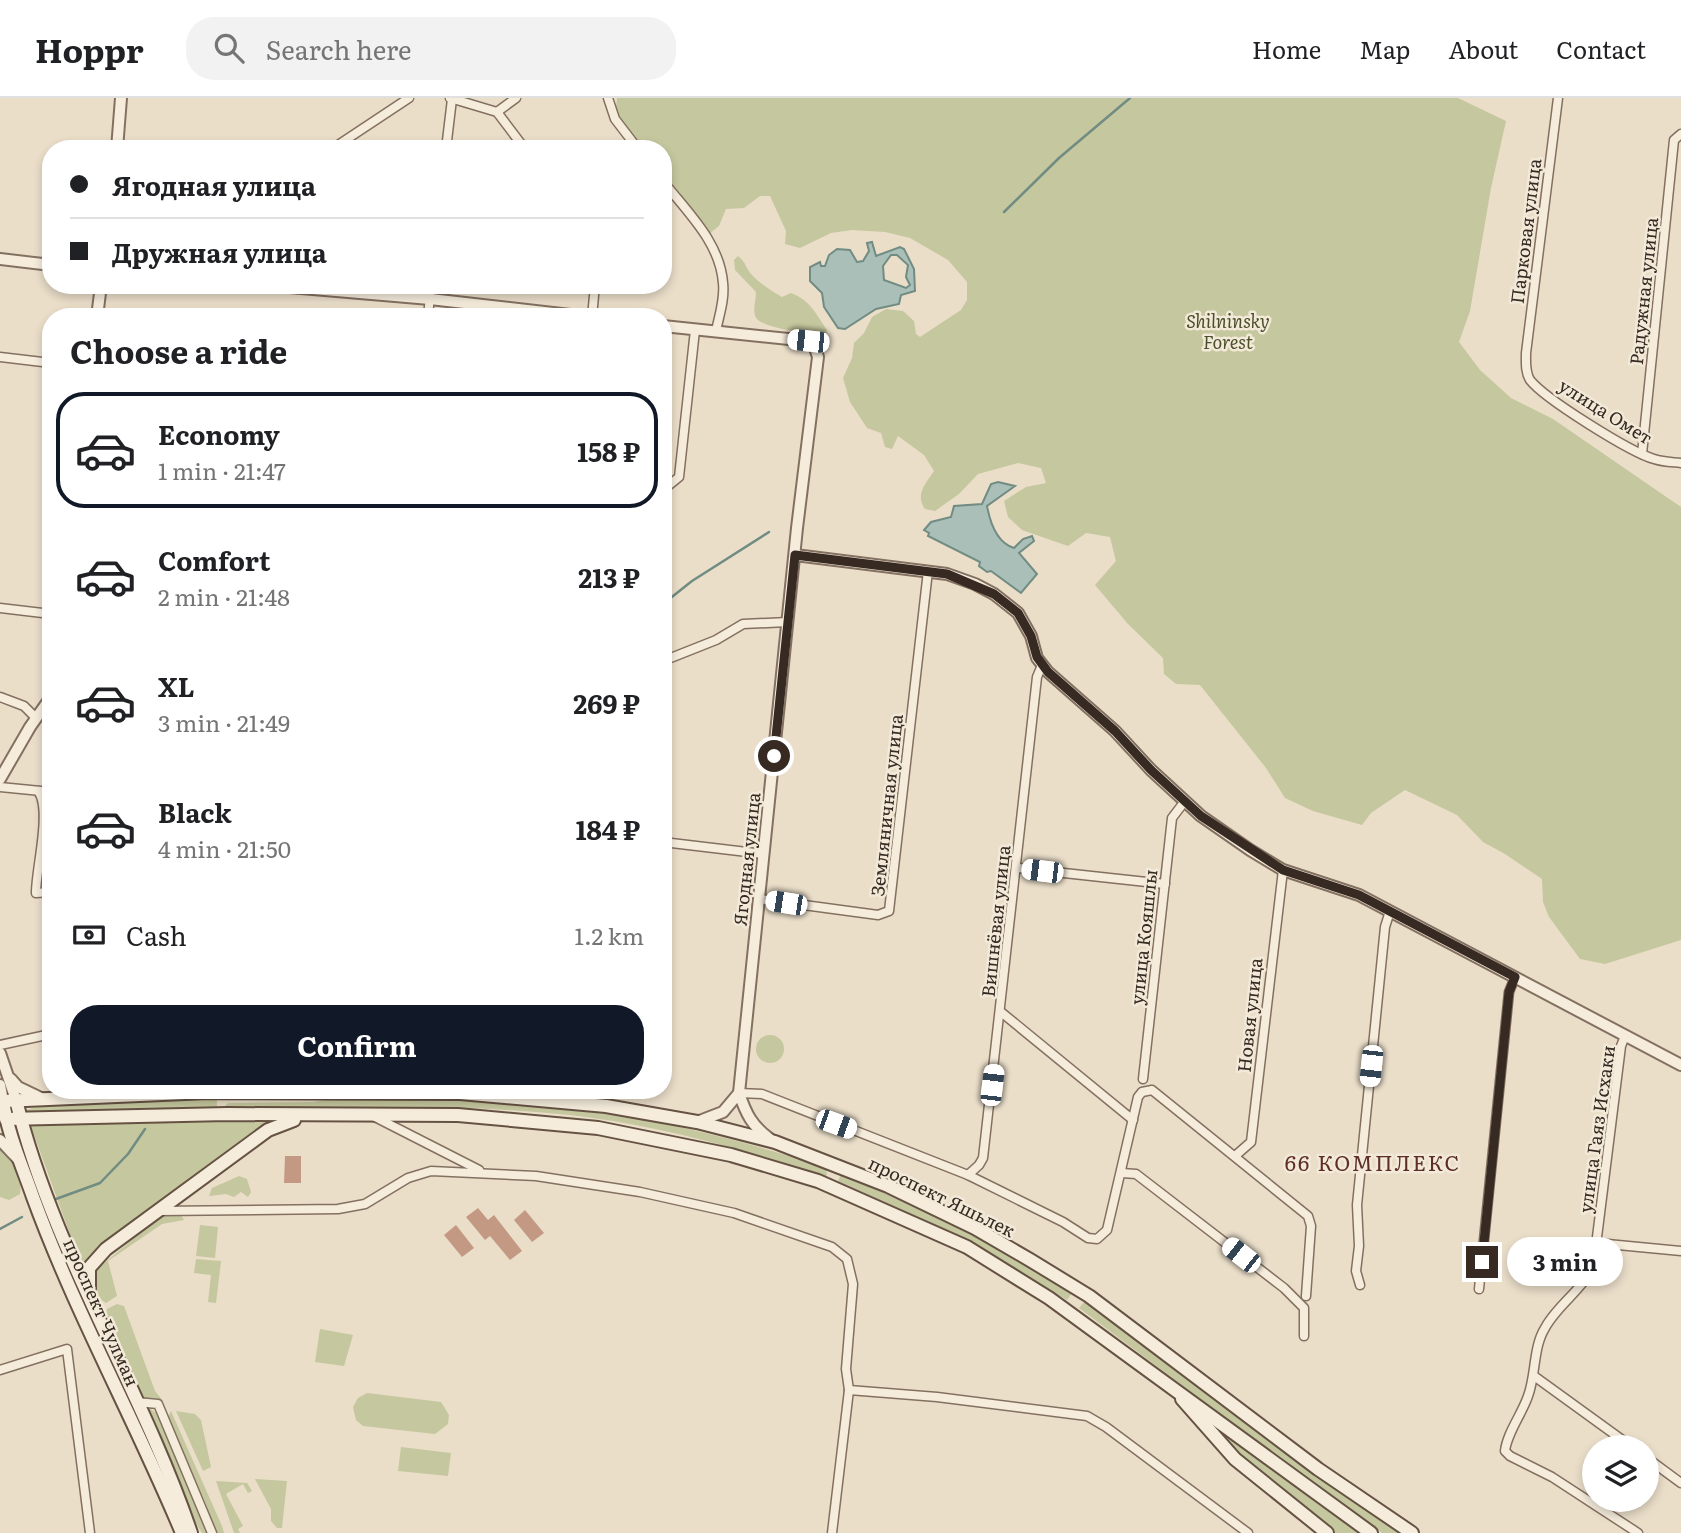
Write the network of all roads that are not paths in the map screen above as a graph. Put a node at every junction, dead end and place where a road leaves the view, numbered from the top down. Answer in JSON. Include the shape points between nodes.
{"nodes":[{"id":1,"x":121,"y":98,"type":"edge"},
{"id":2,"x":409,"y":98,"type":"edge"},
{"id":3,"x":451,"y":98,"type":"edge"},
{"id":4,"x":516,"y":98,"type":"edge"},
{"id":5,"x":608,"y":98,"type":"edge"},
{"id":6,"x":1558,"y":98,"type":"edge"},
{"id":7,"x":497,"y":113,"type":"junction"},
{"id":8,"x":1681,"y":134,"type":"edge"},
{"id":9,"x":118,"y":140,"type":"edge"},
{"id":10,"x":346,"y":140,"type":"edge"},
{"id":11,"x":447,"y":140,"type":"edge"},
{"id":12,"x":518,"y":140,"type":"edge"},
{"id":13,"x":631,"y":140,"type":"edge"},
{"id":14,"x":672,"y":192,"type":"edge"},
{"id":15,"x":0,"y":259,"type":"edge"},
{"id":16,"x":42,"y":264,"type":"edge"},
{"id":17,"x":372,"y":294,"type":"edge"},
{"id":18,"x":430,"y":294,"type":"edge"},
{"id":19,"x":430,"y":299,"type":"junction"},
{"id":20,"x":429,"y":308,"type":"edge"},
{"id":21,"x":510,"y":308,"type":"edge"},
{"id":22,"x":672,"y":327,"type":"edge"},
{"id":23,"x":695,"y":330,"type":"junction"},
{"id":24,"x":716,"y":331,"type":"junction"},
{"id":25,"x":0,"y":357,"type":"edge"},
{"id":26,"x":42,"y":362,"type":"edge"},
{"id":27,"x":1526,"y":368,"type":"joint"},
{"id":28,"x":1642,"y":454,"type":"junction"},
{"id":29,"x":1681,"y":463,"type":"edge"},
{"id":30,"x":672,"y":483,"type":"edge"},
{"id":31,"x":795,"y":555,"type":"junction"},
{"id":32,"x":928,"y":571,"type":"junction"},
{"id":33,"x":0,"y":608,"type":"edge"},
{"id":34,"x":42,"y":613,"type":"edge"},
{"id":35,"x":789,"y":622,"type":"junction"},
{"id":36,"x":672,"y":657,"type":"edge"},
{"id":37,"x":1042,"y":666,"type":"junction"},
{"id":38,"x":0,"y":697,"type":"edge"},
{"id":39,"x":42,"y":711,"type":"edge"},
{"id":40,"x":42,"y":713,"type":"edge"},
{"id":41,"x":0,"y":779,"type":"edge"},
{"id":42,"x":0,"y":786,"type":"edge"},
{"id":43,"x":38,"y":791,"type":"junction"},
{"id":44,"x":42,"y":791,"type":"edge"},
{"id":45,"x":42,"y":801,"type":"edge"},
{"id":46,"x":42,"y":801,"type":"edge"},
{"id":47,"x":1185,"y":801,"type":"junction"},
{"id":48,"x":42,"y":833,"type":"edge"},
{"id":49,"x":42,"y":833,"type":"edge"},
{"id":50,"x":672,"y":843,"type":"edge"},
{"id":51,"x":764,"y":854,"type":"junction"},
{"id":52,"x":1018,"y":868,"type":"junction"},
{"id":53,"x":1283,"y":870,"type":"junction"},
{"id":54,"x":1165,"y":884,"type":"junction"},
{"id":55,"x":42,"y":892,"type":"edge"},
{"id":56,"x":759,"y":899,"type":"junction"},
{"id":57,"x":1390,"y":911,"type":"junction"},
{"id":58,"x":1515,"y":977,"type":"junction"},
{"id":59,"x":1001,"y":1012,"type":"junction"},
{"id":60,"x":42,"y":1036,"type":"edge"},
{"id":61,"x":1625,"y":1036,"type":"junction"},
{"id":62,"x":0,"y":1045,"type":"edge"},
{"id":63,"x":0,"y":1053,"type":"edge"},
{"id":64,"x":1681,"y":1065,"type":"edge"},
{"id":65,"x":6,"y":1068,"type":"junction"},
{"id":66,"x":1143,"y":1079,"type":"dead end"},
{"id":67,"x":0,"y":1085,"type":"edge"},
{"id":68,"x":739,"y":1093,"type":"junction"},
{"id":69,"x":41,"y":1098,"type":"joint"},
{"id":70,"x":222,"y":1099,"type":"edge"},
{"id":71,"x":552,"y":1099,"type":"edge"},
{"id":72,"x":6,"y":1101,"type":"edge"},
{"id":73,"x":226,"y":1114,"type":"junction"},
{"id":74,"x":370,"y":1114,"type":"junction"},
{"id":75,"x":315,"y":1116,"type":"junction"},
{"id":76,"x":20,"y":1118,"type":"junction"},
{"id":77,"x":3,"y":1119,"type":"edge"},
{"id":78,"x":1133,"y":1120,"type":"junction"},
{"id":79,"x":697,"y":1122,"type":"junction"},
{"id":80,"x":0,"y":1140,"type":"edge"},
{"id":81,"x":775,"y":1142,"type":"junction"},
{"id":82,"x":1235,"y":1156,"type":"junction"},
{"id":83,"x":18,"y":1159,"type":"junction"},
{"id":84,"x":827,"y":1163,"type":"junction"},
{"id":85,"x":482,"y":1171,"type":"junction"},
{"id":86,"x":1122,"y":1173,"type":"junction"},
{"id":87,"x":968,"y":1175,"type":"junction"},
{"id":88,"x":818,"y":1181,"type":"junction"},
{"id":89,"x":156,"y":1211,"type":"junction"},
{"id":90,"x":1597,"y":1243,"type":"junction"},
{"id":91,"x":1681,"y":1251,"type":"edge"},
{"id":92,"x":1360,"y":1285,"type":"dead end"},
{"id":93,"x":1479,"y":1289,"type":"dead end"},
{"id":94,"x":1089,"y":1296,"type":"junction"},
{"id":95,"x":1306,"y":1296,"type":"dead end"},
{"id":96,"x":92,"y":1303,"type":"junction"},
{"id":97,"x":1073,"y":1315,"type":"junction"},
{"id":98,"x":1304,"y":1336,"type":"dead end"},
{"id":99,"x":0,"y":1370,"type":"edge"},
{"id":100,"x":1534,"y":1376,"type":"junction"},
{"id":101,"x":1168,"y":1382,"type":"junction"},
{"id":102,"x":849,"y":1390,"type":"junction"},
{"id":103,"x":136,"y":1402,"type":"junction"},
{"id":104,"x":1615,"y":1435,"type":"edge"},
{"id":105,"x":1659,"y":1467,"type":"edge"},
{"id":106,"x":1681,"y":1483,"type":"edge"},
{"id":107,"x":90,"y":1533,"type":"edge"},
{"id":108,"x":181,"y":1533,"type":"edge"},
{"id":109,"x":191,"y":1533,"type":"edge"},
{"id":110,"x":212,"y":1533,"type":"edge"},
{"id":111,"x":832,"y":1533,"type":"edge"},
{"id":112,"x":1248,"y":1533,"type":"edge"},
{"id":113,"x":1327,"y":1533,"type":"edge"},
{"id":114,"x":1371,"y":1533,"type":"edge"},
{"id":115,"x":1412,"y":1533,"type":"edge"},
{"id":116,"x":1638,"y":1533,"type":"edge"}],
"edges":[{"from":1,"to":9,"type":"street"},
{"from":2,"to":10,"type":"street"},
{"from":3,"to":7,"type":"street"},
{"from":3,"to":11,"type":"street"},
{"from":4,"to":7,"type":"street"},
{"from":5,"to":13,"type":"street","via":[[615,119]]},
{"from":6,"to":27,"type":"street","name":"Парковая улица"},
{"from":7,"to":12,"type":"street"},
{"from":8,"to":28,"type":"street","name":"Радужная улица","via":[[1674,140]]},
{"from":14,"to":24,"type":"street","via":[[711,241],[718,257],[723,295]]},
{"from":15,"to":16,"type":"street"},
{"from":17,"to":19,"type":"street"},
{"from":18,"to":19,"type":"street"},
{"from":19,"to":20,"type":"street"},
{"from":19,"to":21,"type":"street"},
{"from":22,"to":23,"type":"street"},
{"from":23,"to":24,"type":"street"},
{"from":23,"to":30,"type":"street","via":[[679,477]]},
{"from":24,"to":31,"type":"street","name":"Ягодная улица","via":[[814,345],[818,357]]},
{"from":25,"to":26,"type":"street"},
{"from":27,"to":28,"type":"street","name":"улица Омет","via":[[1531,381],[1558,402]]},
{"from":28,"to":29,"type":"street","name":"улица Омет"},
{"from":31,"to":32,"type":"street"},
{"from":31,"to":35,"type":"street","name":"Ягодная улица"},
{"from":32,"to":37,"type":"street","via":[[975,584],[1007,603],[1027,627]]},
{"from":32,"to":56,"type":"street","name":"Земляничная улица","via":[[889,911],[878,915]]},
{"from":33,"to":34,"type":"street"},
{"from":35,"to":36,"type":"street","via":[[743,624]]},
{"from":35,"to":51,"type":"street","name":"Ягодная улица"},
{"from":37,"to":47,"type":"street"},
{"from":37,"to":52,"type":"street","name":"Вишнёвая улица","via":[[1037,677]]},
{"from":38,"to":39,"type":"street"},
{"from":40,"to":41,"type":"street"},
{"from":42,"to":43,"type":"street"},
{"from":43,"to":44,"type":"street"},
{"from":43,"to":45,"type":"street"},
{"from":46,"to":48,"type":"street"},
{"from":47,"to":53,"type":"street"},
{"from":47,"to":54,"type":"street","name":"улица Кояшлы","via":[[1172,818]]},
{"from":49,"to":55,"type":"street","via":[[36,892]]},
{"from":50,"to":51,"type":"street"},
{"from":51,"to":56,"type":"street","name":"Ягодная улица"},
{"from":52,"to":54,"type":"street"},
{"from":52,"to":59,"type":"street","name":"Вишнёвая улица"},
{"from":53,"to":57,"type":"street","via":[[1353,893]]},
{"from":53,"to":82,"type":"street","name":"Новая улица","via":[[1251,1142]]},
{"from":54,"to":66,"type":"street","name":"улица Кояшлы"},
{"from":56,"to":68,"type":"street","name":"Ягодная улица"},
{"from":57,"to":58,"type":"street"},
{"from":57,"to":92,"type":"street","via":[[1357,1205]]},
{"from":58,"to":61,"type":"street"},
{"from":58,"to":93,"type":"street","via":[[1509,992]]},
{"from":59,"to":78,"type":"street"},
{"from":59,"to":87,"type":"street","name":"Вишнёвая улица","via":[[983,1158]]},
{"from":60,"to":62,"type":"street"},
{"from":61,"to":64,"type":"street"},
{"from":61,"to":90,"type":"street","name":"улица Гаяз Исхаки","via":[[1620,1046]]},
{"from":63,"to":65,"type":"street"},
{"from":65,"to":69,"type":"street","via":[[18,1087]]},
{"from":65,"to":72,"type":"street"},
{"from":67,"to":72,"type":"street"},
{"from":68,"to":79,"type":"street","via":[[723,1112]]},
{"from":68,"to":81,"type":"street","via":[[756,1129]]},
{"from":68,"to":87,"type":"street","via":[[762,1094]]},
{"from":69,"to":72,"type":"main road","name":"проспект Яшьлек"},
{"from":70,"to":73,"type":"main road"},
{"from":71,"to":79,"type":"main road","name":"проспект Яшьлек"},
{"from":72,"to":76,"type":"main road","name":"проспект Чулман"},
{"from":72,"to":77,"type":"main road","name":"проспект Чулман"},
{"from":73,"to":75,"type":"main road","name":"проспект Яшьлек"},
{"from":73,"to":76,"type":"main road","name":"проспект Яшьлек"},
{"from":74,"to":75,"type":"main road","name":"проспект Яшьлек"},
{"from":74,"to":85,"type":"street"},
{"from":74,"to":88,"type":"main road","name":"проспект Яшьлек","via":[[458,1115],[598,1128],[731,1156]]},
{"from":75,"to":89,"type":"main road","via":[[282,1122],[268,1130]]},
{"from":76,"to":77,"type":"main road","name":"проспект Яшьлек"},
{"from":76,"to":96,"type":"main road","name":"проспект Чулман"},
{"from":77,"to":83,"type":"main road","name":"проспект Чулман"},
{"from":78,"to":82,"type":"street","via":[[1138,1097],[1152,1090]]},
{"from":78,"to":86,"type":"street"},
{"from":79,"to":81,"type":"main road","name":"проспект Яшьлек"},
{"from":80,"to":83,"type":"street"},
{"from":81,"to":84,"type":"main road","name":"проспект Яшьлек"},
{"from":82,"to":95,"type":"street","via":[[1308,1216]]},
{"from":83,"to":108,"type":"main road","name":"проспект Чулман","via":[[64,1276]]},
{"from":84,"to":88,"type":"main road","via":[[835,1176]]},
{"from":84,"to":94,"type":"main road","name":"проспект Яшьлек","via":[[975,1228]]},
{"from":85,"to":89,"type":"street","via":[[422,1172],[378,1199],[338,1209]]},
{"from":85,"to":102,"type":"street","via":[[640,1192],[734,1213],[831,1247],[847,1259],[853,1273],[846,1369]]},
{"from":86,"to":87,"type":"street","via":[[1107,1230],[1097,1239]]},
{"from":86,"to":98,"type":"street","via":[[1136,1174],[1284,1288],[1304,1308]]},
{"from":88,"to":97,"type":"main road","name":"проспект Яшьлек","via":[[967,1247]]},
{"from":89,"to":96,"type":"main road","name":"проспект Чулман","via":[[93,1261],[88,1278]]},
{"from":90,"to":91,"type":"street"},
{"from":90,"to":100,"type":"street","name":"улица Гаяз Исхаки","via":[[1593,1269],[1584,1284],[1540,1335]]},
{"from":94,"to":97,"type":"main road","via":[[1072,1302]]},
{"from":94,"to":115,"type":"main road","name":"проспект Яшьлек","via":[[1318,1469]]},
{"from":96,"to":103,"type":"main road","name":"проспект Чулман"},
{"from":97,"to":101,"type":"main road","name":"проспект Яшьлек"},
{"from":99,"to":107,"type":"street","via":[[67,1349]]},
{"from":100,"to":104,"type":"street"},
{"from":100,"to":116,"type":"street","name":"улица Гаяз Исхаки","via":[[1505,1451]]},
{"from":101,"to":113,"type":"main road","via":[[1225,1450]]},
{"from":101,"to":114,"type":"main road","name":"проспект Яшьлек"},
{"from":102,"to":111,"type":"street"},
{"from":102,"to":112,"type":"street","via":[[1062,1411],[1093,1419]]},
{"from":103,"to":109,"type":"main road","name":"проспект Чулман"},
{"from":103,"to":110,"type":"street","via":[[158,1404]]},
{"from":105,"to":106,"type":"street"}]}
